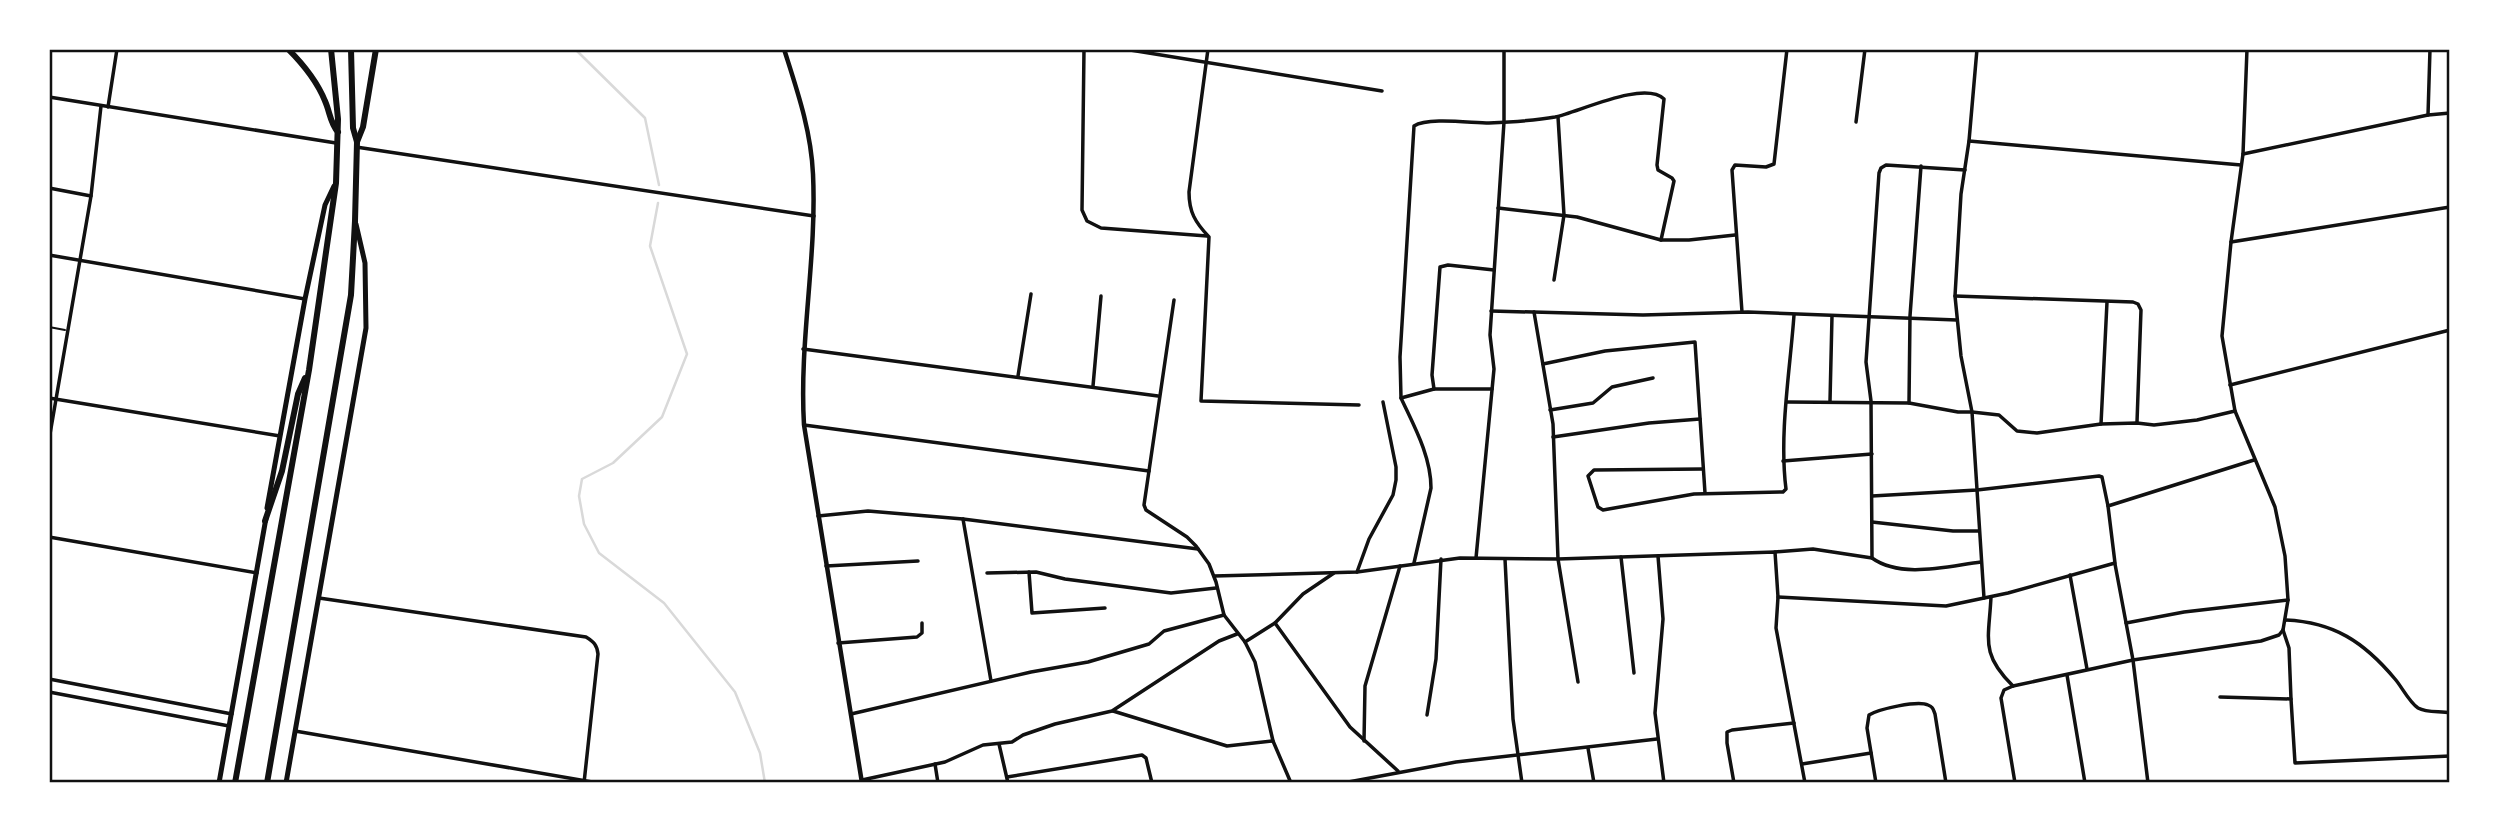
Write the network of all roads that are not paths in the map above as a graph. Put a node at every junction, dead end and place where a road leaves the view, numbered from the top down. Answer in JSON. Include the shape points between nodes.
{"nodes":[{"id":1,"x":117,"y":49,"type":"edge"},
{"id":2,"x":288,"y":49,"type":"edge"},
{"id":3,"x":331,"y":49,"type":"edge"},
{"id":4,"x":351,"y":49,"type":"edge"},
{"id":5,"x":376,"y":49,"type":"edge"},
{"id":6,"x":784,"y":49,"type":"edge"},
{"id":7,"x":1084,"y":49,"type":"edge"},
{"id":8,"x":1124,"y":49,"type":"edge"},
{"id":9,"x":1208,"y":49,"type":"edge"},
{"id":10,"x":1504,"y":49,"type":"edge"},
{"id":11,"x":1787,"y":49,"type":"edge"},
{"id":12,"x":1865,"y":49,"type":"edge"},
{"id":13,"x":1977,"y":49,"type":"edge"},
{"id":14,"x":2247,"y":49,"type":"edge"},
{"id":15,"x":2430,"y":49,"type":"edge"},
{"id":16,"x":1206,"y":63,"type":"junction"},
{"id":17,"x":1382,"y":91,"type":"dead end"},
{"id":18,"x":49,"y":97,"type":"edge"},
{"id":19,"x":101,"y":106,"type":"junction"},
{"id":20,"x":108,"y":107,"type":"junction"},
{"id":21,"x":2450,"y":113,"type":"edge"},
{"id":22,"x":2428,"y":115,"type":"junction"},
{"id":23,"x":1558,"y":117,"type":"junction"},
{"id":24,"x":1504,"y":122,"type":"junction"},
{"id":25,"x":1856,"y":122,"type":"dead end"},
{"id":26,"x":338,"y":132,"type":"junction"},
{"id":27,"x":1969,"y":141,"type":"junction"},
{"id":28,"x":338,"y":143,"type":"junction"},
{"id":29,"x":356,"y":144,"type":"junction"},
{"id":30,"x":2242,"y":155,"type":"junction"},
{"id":31,"x":2241,"y":165,"type":"junction"},
{"id":32,"x":1921,"y":166,"type":"junction"},
{"id":33,"x":1965,"y":170,"type":"junction"},
{"id":34,"x":336,"y":183,"type":"junction"},
{"id":35,"x":49,"y":188,"type":"edge"},
{"id":36,"x":91,"y":196,"type":"junction"},
{"id":37,"x":2450,"y":207,"type":"edge"},
{"id":38,"x":1498,"y":208,"type":"junction"},
{"id":39,"x":1564,"y":215,"type":"junction"},
{"id":40,"x":814,"y":216,"type":"junction"},
{"id":41,"x":355,"y":222,"type":"junction"},
{"id":42,"x":1735,"y":235,"type":"junction"},
{"id":43,"x":1209,"y":237,"type":"junction"},
{"id":44,"x":1661,"y":240,"type":"junction"},
{"id":45,"x":2231,"y":242,"type":"junction"},
{"id":46,"x":49,"y":255,"type":"edge"},
{"id":47,"x":80,"y":261,"type":"junction"},
{"id":48,"x":1494,"y":270,"type":"junction"},
{"id":49,"x":1554,"y":280,"type":"dead end"},
{"id":50,"x":1031,"y":294,"type":"dead end"},
{"id":51,"x":1101,"y":296,"type":"dead end"},
{"id":52,"x":1955,"y":296,"type":"junction"},
{"id":53,"x":304,"y":299,"type":"junction"},
{"id":54,"x":1174,"y":300,"type":"dead end"},
{"id":55,"x":2107,"y":302,"type":"junction"},
{"id":56,"x":1492,"y":311,"type":"junction"},
{"id":57,"x":1534,"y":312,"type":"junction"},
{"id":58,"x":1742,"y":312,"type":"junction"},
{"id":59,"x":1794,"y":314,"type":"junction"},
{"id":60,"x":1832,"y":316,"type":"junction"},
{"id":61,"x":1868,"y":316,"type":"junction"},
{"id":62,"x":1910,"y":320,"type":"junction"},
{"id":63,"x":1957,"y":320,"type":"junction"},
{"id":64,"x":49,"y":327,"type":"edge"},
{"id":65,"x":68,"y":330,"type":"junction"},
{"id":66,"x":2450,"y":330,"type":"edge"},
{"id":67,"x":803,"y":349,"type":"junction"},
{"id":68,"x":1543,"y":363,"type":"junction"},
{"id":69,"x":309,"y":370,"type":"junction"},
{"id":70,"x":1018,"y":376,"type":"junction"},
{"id":71,"x":1653,"y":378,"type":"dead end"},
{"id":72,"x":2230,"y":385,"type":"junction"},
{"id":73,"x":1093,"y":386,"type":"junction"},
{"id":74,"x":1492,"y":388,"type":"junction"},
{"id":75,"x":1434,"y":389,"type":"junction"},
{"id":76,"x":1158,"y":396,"type":"junction"},
{"id":77,"x":49,"y":398,"type":"edge"},
{"id":78,"x":1401,"y":398,"type":"junction"},
{"id":79,"x":55,"y":399,"type":"junction"},
{"id":80,"x":1830,"y":401,"type":"junction"},
{"id":81,"x":1871,"y":401,"type":"junction"},
{"id":82,"x":1383,"y":402,"type":"dead end"},
{"id":83,"x":1787,"y":402,"type":"junction"},
{"id":84,"x":1909,"y":403,"type":"junction"},
{"id":85,"x":1359,"y":405,"type":"dead end"},
{"id":86,"x":1550,"y":410,"type":"junction"},
{"id":87,"x":2235,"y":411,"type":"junction"},
{"id":88,"x":1972,"y":412,"type":"junction"},
{"id":89,"x":1700,"y":419,"type":"junction"},
{"id":90,"x":2137,"y":423,"type":"junction"},
{"id":91,"x":804,"y":425,"type":"junction"},
{"id":92,"x":2101,"y":425,"type":"junction"},
{"id":93,"x":280,"y":436,"type":"junction"},
{"id":94,"x":1553,"y":437,"type":"junction"},
{"id":95,"x":49,"y":440,"type":"edge"},
{"id":96,"x":1872,"y":454,"type":"junction"},
{"id":97,"x":2254,"y":460,"type":"junction"},
{"id":98,"x":1782,"y":461,"type":"junction"},
{"id":99,"x":1703,"y":469,"type":"junction"},
{"id":100,"x":1149,"y":471,"type":"junction"},
{"id":101,"x":1977,"y":489,"type":"junction"},
{"id":102,"x":1705,"y":494,"type":"junction"},
{"id":103,"x":1872,"y":496,"type":"junction"},
{"id":104,"x":2108,"y":506,"type":"junction"},
{"id":105,"x":818,"y":516,"type":"junction"},
{"id":106,"x":963,"y":519,"type":"junction"},
{"id":107,"x":265,"y":521,"type":"junction"},
{"id":108,"x":1872,"y":522,"type":"junction"},
{"id":109,"x":1978,"y":531,"type":"junction"},
{"id":110,"x":49,"y":537,"type":"edge"},
{"id":111,"x":1198,"y":549,"type":"junction"},
{"id":112,"x":1775,"y":552,"type":"junction"},
{"id":113,"x":1658,"y":556,"type":"junction"},
{"id":114,"x":1621,"y":557,"type":"junction"},
{"id":115,"x":1476,"y":558,"type":"junction"},
{"id":116,"x":1872,"y":558,"type":"junction"},
{"id":117,"x":1441,"y":559,"type":"junction"},
{"id":118,"x":1505,"y":559,"type":"junction"},
{"id":119,"x":1558,"y":559,"type":"junction"},
{"id":120,"x":918,"y":561,"type":"dead end"},
{"id":121,"x":1981,"y":562,"type":"junction"},
{"id":122,"x":1414,"y":563,"type":"junction"},
{"id":123,"x":2115,"y":563,"type":"junction"},
{"id":124,"x":826,"y":566,"type":"junction"},
{"id":125,"x":1400,"y":566,"type":"junction"},
{"id":126,"x":1029,"y":572,"type":"junction"},
{"id":127,"x":1357,"y":572,"type":"junction"},
{"id":128,"x":257,"y":573,"type":"junction"},
{"id":129,"x":987,"y":573,"type":"dead end"},
{"id":130,"x":1334,"y":573,"type":"junction"},
{"id":131,"x":2070,"y":575,"type":"junction"},
{"id":132,"x":1214,"y":576,"type":"junction"},
{"id":133,"x":1216,"y":588,"type":"junction"},
{"id":134,"x":1778,"y":597,"type":"junction"},
{"id":135,"x":1991,"y":597,"type":"junction"},
{"id":136,"x":318,"y":598,"type":"junction"},
{"id":137,"x":1984,"y":598,"type":"junction"},
{"id":138,"x":2288,"y":600,"type":"junction"},
{"id":139,"x":1105,"y":608,"type":"dead end"},
{"id":140,"x":1224,"y":615,"type":"junction"},
{"id":141,"x":2285,"y":620,"type":"junction"},
{"id":142,"x":922,"y":623,"type":"dead end"},
{"id":143,"x":1275,"y":623,"type":"junction"},
{"id":144,"x":2126,"y":623,"type":"junction"},
{"id":145,"x":2283,"y":630,"type":"junction"},
{"id":146,"x":1237,"y":634,"type":"junction"},
{"id":147,"x":1245,"y":642,"type":"junction"},
{"id":148,"x":838,"y":643,"type":"junction"},
{"id":149,"x":2133,"y":660,"type":"junction"},
{"id":150,"x":2087,"y":670,"type":"junction"},
{"id":151,"x":1634,"y":673,"type":"dead end"},
{"id":152,"x":2067,"y":675,"type":"junction"},
{"id":153,"x":49,"y":679,"type":"edge"},
{"id":154,"x":991,"y":681,"type":"junction"},
{"id":155,"x":1578,"y":682,"type":"dead end"},
{"id":156,"x":2013,"y":686,"type":"junction"},
{"id":157,"x":49,"y":692,"type":"edge"},
{"id":158,"x":2220,"y":697,"type":"dead end"},
{"id":159,"x":147,"y":698,"type":"junction"},
{"id":160,"x":2291,"y":699,"type":"junction"},
{"id":161,"x":145,"y":710,"type":"junction"},
{"id":162,"x":1112,"y":711,"type":"junction"},
{"id":163,"x":2450,"y":713,"type":"edge"},
{"id":164,"x":232,"y":714,"type":"junction"},
{"id":165,"x":851,"y":714,"type":"junction"},
{"id":166,"x":1427,"y":715,"type":"dead end"},
{"id":167,"x":1794,"y":723,"type":"junction"},
{"id":168,"x":230,"y":726,"type":"junction"},
{"id":169,"x":295,"y":731,"type":"junction"},
{"id":170,"x":1657,"y":739,"type":"junction"},
{"id":171,"x":1273,"y":741,"type":"junction"},
{"id":172,"x":1364,"y":741,"type":"junction"},
{"id":173,"x":999,"y":744,"type":"junction"},
{"id":174,"x":1588,"y":748,"type":"junction"},
{"id":175,"x":1871,"y":753,"type":"junction"},
{"id":176,"x":2450,"y":756,"type":"edge"},
{"id":177,"x":1517,"y":757,"type":"junction"},
{"id":178,"x":935,"y":764,"type":"junction"},
{"id":179,"x":1802,"y":764,"type":"junction"},
{"id":180,"x":1398,"y":771,"type":"junction"},
{"id":181,"x":1007,"y":780,"type":"edge"},
{"id":182,"x":585,"y":782,"type":"edge"},
{"id":183,"x":862,"y":782,"type":"edge"},
{"id":184,"x":219,"y":783,"type":"edge"},
{"id":185,"x":235,"y":783,"type":"edge"},
{"id":186,"x":267,"y":783,"type":"edge"},
{"id":187,"x":286,"y":783,"type":"edge"},
{"id":188,"x":598,"y":783,"type":"edge"},
{"id":189,"x":938,"y":783,"type":"edge"},
{"id":190,"x":1152,"y":783,"type":"edge"},
{"id":191,"x":1291,"y":783,"type":"edge"},
{"id":192,"x":1343,"y":783,"type":"edge"},
{"id":193,"x":1522,"y":783,"type":"edge"},
{"id":194,"x":1594,"y":783,"type":"edge"},
{"id":195,"x":1664,"y":783,"type":"edge"},
{"id":196,"x":1734,"y":783,"type":"edge"},
{"id":197,"x":1805,"y":783,"type":"edge"},
{"id":198,"x":1876,"y":783,"type":"edge"},
{"id":199,"x":1946,"y":783,"type":"edge"},
{"id":200,"x":2015,"y":783,"type":"edge"},
{"id":201,"x":2085,"y":783,"type":"edge"},
{"id":202,"x":2148,"y":783,"type":"edge"}],
"edges":[{"from":1,"to":20,"type":"street"},
{"from":2,"to":26,"type":"highway","via":[[317,84]]},
{"from":3,"to":26,"type":"highway"},
{"from":4,"to":29,"type":"highway"},
{"from":5,"to":29,"type":"highway"},
{"from":6,"to":40,"type":"street","via":[[807,128]]},
{"from":7,"to":43,"type":"street","via":[[1082,210],[1087,222],[1101,228]]},
{"from":8,"to":16,"type":"street"},
{"from":9,"to":16,"type":"street"},
{"from":10,"to":24,"type":"street"},
{"from":11,"to":42,"type":"street","via":[[1774,164],[1733,167]]},
{"from":12,"to":25,"type":"street"},
{"from":13,"to":27,"type":"street"},
{"from":14,"to":30,"type":"street"},
{"from":15,"to":22,"type":"street"},
{"from":16,"to":17,"type":"street"},
{"from":16,"to":43,"type":"street","via":[[1189,200],[1192,216]]},
{"from":18,"to":19,"type":"street"},
{"from":19,"to":20,"type":"street"},
{"from":19,"to":36,"type":"street"},
{"from":20,"to":28,"type":"street"},
{"from":21,"to":22,"type":"street"},
{"from":22,"to":30,"type":"street"},
{"from":23,"to":24,"type":"street"},
{"from":23,"to":39,"type":"street"},
{"from":23,"to":44,"type":"street","via":[[1622,96],[1664,98],[1656,163],[1674,183]]},
{"from":24,"to":38,"type":"street"},
{"from":24,"to":78,"type":"street","via":[[1425,122],[1414,126],[1399,357]]},
{"from":26,"to":28,"type":"highway"},
{"from":27,"to":31,"type":"street"},
{"from":27,"to":33,"type":"street"},
{"from":28,"to":34,"type":"highway"},
{"from":29,"to":40,"type":"street"},
{"from":29,"to":41,"type":"highway"},
{"from":30,"to":31,"type":"street"},
{"from":31,"to":45,"type":"street"},
{"from":32,"to":33,"type":"street"},
{"from":32,"to":61,"type":"street","via":[[1886,164],[1879,173]]},
{"from":32,"to":62,"type":"street"},
{"from":33,"to":52,"type":"street"},
{"from":34,"to":53,"type":"main road","via":[[325,205]]},
{"from":34,"to":69,"type":"highway"},
{"from":35,"to":36,"type":"street"},
{"from":36,"to":47,"type":"street"},
{"from":37,"to":45,"type":"street"},
{"from":38,"to":39,"type":"street"},
{"from":38,"to":48,"type":"street"},
{"from":39,"to":44,"type":"street"},
{"from":39,"to":49,"type":"street"},
{"from":40,"to":67,"type":"street"},
{"from":41,"to":136,"type":"main road","via":[[365,263],[366,328]]},
{"from":41,"to":186,"type":"highway","via":[[346,325]]},
{"from":42,"to":44,"type":"street"},
{"from":42,"to":58,"type":"street"},
{"from":43,"to":85,"type":"street","via":[[1201,401]]},
{"from":45,"to":72,"type":"street","via":[[2222,336]]},
{"from":46,"to":47,"type":"street"},
{"from":47,"to":53,"type":"street"},
{"from":47,"to":65,"type":"street"},
{"from":48,"to":56,"type":"street"},
{"from":48,"to":75,"type":"street","via":[[1440,267]]},
{"from":50,"to":70,"type":"street"},
{"from":51,"to":73,"type":"street"},
{"from":52,"to":55,"type":"street"},
{"from":52,"to":63,"type":"street"},
{"from":53,"to":93,"type":"main road"},
{"from":54,"to":76,"type":"street"},
{"from":55,"to":90,"type":"street","via":[[2133,302],[2140,307]]},
{"from":55,"to":92,"type":"street"},
{"from":56,"to":57,"type":"street"},
{"from":56,"to":74,"type":"street"},
{"from":57,"to":58,"type":"street"},
{"from":57,"to":68,"type":"street"},
{"from":58,"to":59,"type":"street"},
{"from":59,"to":60,"type":"street"},
{"from":59,"to":83,"type":"street"},
{"from":60,"to":61,"type":"street"},
{"from":60,"to":80,"type":"street"},
{"from":61,"to":62,"type":"street"},
{"from":61,"to":81,"type":"street","via":[[1866,362]]},
{"from":62,"to":63,"type":"street"},
{"from":62,"to":84,"type":"street"},
{"from":63,"to":88,"type":"street"},
{"from":64,"to":65,"type":"lane"},
{"from":65,"to":79,"type":"street"},
{"from":66,"to":72,"type":"street"},
{"from":67,"to":70,"type":"street"},
{"from":67,"to":91,"type":"street"},
{"from":68,"to":86,"type":"street"},
{"from":68,"to":89,"type":"street","via":[[1695,342]]},
{"from":69,"to":107,"type":"highway","via":[[298,394],[282,471]]},
{"from":69,"to":185,"type":"highway"},
{"from":70,"to":73,"type":"street"},
{"from":71,"to":86,"type":"street","via":[[1612,387],[1593,402]]},
{"from":72,"to":87,"type":"street"},
{"from":73,"to":76,"type":"street"},
{"from":74,"to":75,"type":"street"},
{"from":74,"to":115,"type":"street"},
{"from":75,"to":78,"type":"street"},
{"from":76,"to":100,"type":"street"},
{"from":77,"to":79,"type":"street"},
{"from":78,"to":122,"type":"street","via":[[1431,475]]},
{"from":79,"to":93,"type":"street"},
{"from":79,"to":95,"type":"street"},
{"from":80,"to":81,"type":"street"},
{"from":80,"to":83,"type":"street"},
{"from":81,"to":84,"type":"street"},
{"from":81,"to":96,"type":"street"},
{"from":82,"to":127,"type":"street","via":[[1396,480]]},
{"from":83,"to":98,"type":"street"},
{"from":84,"to":88,"type":"street"},
{"from":86,"to":94,"type":"street"},
{"from":87,"to":90,"type":"street","via":[[2197,420]]},
{"from":87,"to":97,"type":"street"},
{"from":88,"to":92,"type":"street","via":[[1999,415],[2024,432]]},
{"from":88,"to":101,"type":"street"},
{"from":89,"to":94,"type":"street"},
{"from":89,"to":99,"type":"street"},
{"from":90,"to":92,"type":"street"},
{"from":91,"to":100,"type":"street"},
{"from":91,"to":105,"type":"street"},
{"from":93,"to":107,"type":"main road"},
{"from":94,"to":119,"type":"street"},
{"from":96,"to":98,"type":"street"},
{"from":96,"to":103,"type":"street"},
{"from":97,"to":104,"type":"street"},
{"from":97,"to":138,"type":"street","via":[[2275,507]]},
{"from":98,"to":102,"type":"street","via":[[1783,492]]},
{"from":99,"to":102,"type":"street"},
{"from":99,"to":102,"type":"street","via":[[1594,470],[1588,476],[1602,510]]},
{"from":100,"to":111,"type":"street","via":[[1146,510]]},
{"from":101,"to":103,"type":"street"},
{"from":101,"to":104,"type":"street","via":[[2099,475]]},
{"from":101,"to":109,"type":"street"},
{"from":103,"to":108,"type":"street"},
{"from":104,"to":123,"type":"street"},
{"from":105,"to":106,"type":"street","via":[[868,511]]},
{"from":105,"to":124,"type":"street"},
{"from":106,"to":111,"type":"street"},
{"from":106,"to":154,"type":"street"},
{"from":107,"to":128,"type":"main road"},
{"from":108,"to":109,"type":"street"},
{"from":108,"to":116,"type":"street"},
{"from":109,"to":121,"type":"street"},
{"from":110,"to":128,"type":"street"},
{"from":111,"to":132,"type":"street"},
{"from":112,"to":113,"type":"street"},
{"from":112,"to":116,"type":"street","via":[[1813,550]]},
{"from":112,"to":134,"type":"street"},
{"from":113,"to":114,"type":"street"},
{"from":113,"to":170,"type":"street","via":[[1664,619],[1655,699]]},
{"from":114,"to":119,"type":"street"},
{"from":114,"to":151,"type":"street"},
{"from":115,"to":117,"type":"street"},
{"from":115,"to":118,"type":"street"},
{"from":116,"to":121,"type":"street","via":[[1884,565],[1912,569]]},
{"from":117,"to":122,"type":"street"},
{"from":117,"to":166,"type":"street","via":[[1436,659]]},
{"from":118,"to":119,"type":"street"},
{"from":118,"to":177,"type":"street"},
{"from":119,"to":155,"type":"street"},
{"from":120,"to":124,"type":"street"},
{"from":121,"to":137,"type":"street"},
{"from":122,"to":125,"type":"street"},
{"from":123,"to":131,"type":"street"},
{"from":123,"to":144,"type":"street"},
{"from":124,"to":148,"type":"street"},
{"from":125,"to":127,"type":"street"},
{"from":125,"to":172,"type":"street","via":[[1365,686]]},
{"from":126,"to":129,"type":"street"},
{"from":126,"to":133,"type":"street","via":[[1171,593]]},
{"from":126,"to":139,"type":"street","via":[[1032,613]]},
{"from":127,"to":130,"type":"street"},
{"from":128,"to":164,"type":"main road"},
{"from":130,"to":132,"type":"street"},
{"from":130,"to":143,"type":"street","via":[[1303,594]]},
{"from":131,"to":135,"type":"street"},
{"from":131,"to":150,"type":"street"},
{"from":132,"to":133,"type":"street"},
{"from":133,"to":140,"type":"street"},
{"from":134,"to":137,"type":"street","via":[[1927,606]]},
{"from":134,"to":167,"type":"street","via":[[1776,628]]},
{"from":135,"to":137,"type":"street"},
{"from":135,"to":156,"type":"street","via":[[1989,653]]},
{"from":136,"to":169,"type":"main road"},
{"from":136,"to":182,"type":"street","via":[[586,637],[598,654]]},
{"from":138,"to":141,"type":"street"},
{"from":138,"to":144,"type":"street"},
{"from":140,"to":146,"type":"street"},
{"from":140,"to":154,"type":"street","via":[[1164,631],[1136,649]]},
{"from":141,"to":145,"type":"street"},
{"from":141,"to":163,"type":"street","via":[[2308,621],[2348,636],[2393,677],[2417,707]]},
{"from":142,"to":148,"type":"street","via":[[917,637]]},
{"from":143,"to":147,"type":"street"},
{"from":143,"to":172,"type":"street"},
{"from":144,"to":149,"type":"street"},
{"from":145,"to":149,"type":"street","via":[[2261,641]]},
{"from":145,"to":160,"type":"street","via":[[2289,648]]},
{"from":146,"to":147,"type":"street"},
{"from":146,"to":162,"type":"street"},
{"from":147,"to":171,"type":"street","via":[[1255,662]]},
{"from":148,"to":165,"type":"street"},
{"from":149,"to":150,"type":"street"},
{"from":149,"to":202,"type":"street"},
{"from":150,"to":152,"type":"street"},
{"from":152,"to":156,"type":"street"},
{"from":152,"to":201,"type":"street"},
{"from":153,"to":159,"type":"street"},
{"from":154,"to":165,"type":"street"},
{"from":156,"to":200,"type":"street","via":[[2004,690],[2001,698]]},
{"from":157,"to":161,"type":"street"},
{"from":158,"to":160,"type":"street"},
{"from":159,"to":161,"type":"street"},
{"from":159,"to":164,"type":"street"},
{"from":160,"to":176,"type":"street","via":[[2295,763]]},
{"from":161,"to":168,"type":"street"},
{"from":162,"to":171,"type":"street","via":[[1227,746]]},
{"from":162,"to":173,"type":"street"},
{"from":164,"to":168,"type":"main road"},
{"from":165,"to":183,"type":"street"},
{"from":167,"to":179,"type":"street"},
{"from":167,"to":196,"type":"street","via":[[1727,732]]},
{"from":168,"to":184,"type":"main road"},
{"from":169,"to":182,"type":"street"},
{"from":169,"to":187,"type":"main road"},
{"from":170,"to":174,"type":"street"},
{"from":170,"to":195,"type":"street"},
{"from":171,"to":191,"type":"street"},
{"from":172,"to":180,"type":"street"},
{"from":173,"to":178,"type":"street","via":[[983,745]]},
{"from":173,"to":181,"type":"street"},
{"from":174,"to":177,"type":"street"},
{"from":174,"to":194,"type":"street"},
{"from":175,"to":179,"type":"street"},
{"from":175,"to":198,"type":"street"},
{"from":175,"to":199,"type":"street","via":[[1867,720],[1871,713],[1924,704],[1936,714]]},
{"from":177,"to":180,"type":"street"},
{"from":177,"to":193,"type":"street"},
{"from":178,"to":183,"type":"street"},
{"from":178,"to":189,"type":"street"},
{"from":179,"to":197,"type":"street"},
{"from":180,"to":192,"type":"street"},
{"from":181,"to":190,"type":"street","via":[[1142,755]]},
{"from":182,"to":188,"type":"street"}]}
